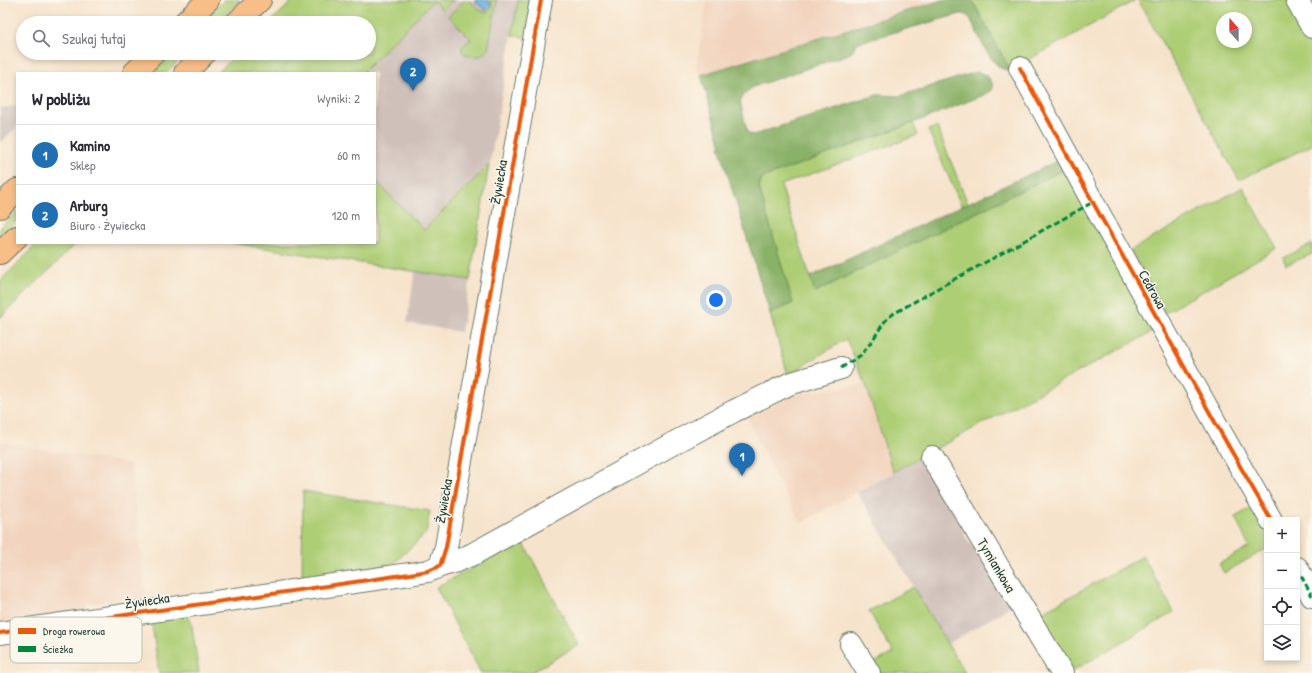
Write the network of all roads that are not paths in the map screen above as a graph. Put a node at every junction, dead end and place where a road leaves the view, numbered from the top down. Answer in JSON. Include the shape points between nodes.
{"nodes":[{"id":1,"x":208,"y":0,"type":"edge"},
{"id":2,"x":260,"y":0,"type":"edge"},
{"id":3,"x":541,"y":0,"type":"edge"},
{"id":4,"x":1297,"y":0,"type":"edge"},
{"id":5,"x":191,"y":16,"type":"edge"},
{"id":6,"x":243,"y":16,"type":"edge"},
{"id":7,"x":1312,"y":27,"type":"edge"},
{"id":8,"x":147,"y":60,"type":"edge"},
{"id":9,"x":198,"y":60,"type":"edge"},
{"id":10,"x":1020,"y":68,"type":"dead end"},
{"id":11,"x":135,"y":72,"type":"edge"},
{"id":12,"x":186,"y":72,"type":"edge"},
{"id":13,"x":16,"y":191,"type":"edge"},
{"id":14,"x":0,"y":207,"type":"edge"},
{"id":15,"x":16,"y":238,"type":"edge"},
{"id":16,"x":0,"y":253,"type":"edge"},
{"id":17,"x":841,"y":368,"type":"dead end"},
{"id":18,"x":932,"y":457,"type":"dead end"},
{"id":19,"x":1269,"y":517,"type":"edge"},
{"id":20,"x":440,"y":566,"type":"junction"},
{"id":21,"x":1300,"y":574,"type":"edge"},
{"id":22,"x":1312,"y":596,"type":"edge"},
{"id":23,"x":111,"y":617,"type":"edge"},
{"id":24,"x":10,"y":632,"type":"edge"},
{"id":25,"x":0,"y":633,"type":"edge"},
{"id":26,"x":851,"y":644,"type":"dead end"},
{"id":27,"x":868,"y":673,"type":"edge"},
{"id":28,"x":1062,"y":673,"type":"edge"}],
"edges":[{"from":1,"to":5,"type":"main road"},
{"from":2,"to":6,"type":"main road"},
{"from":3,"to":20,"type":"street","name":"Żywiecka","via":[[448,539]]},
{"from":4,"to":7,"type":"street"},
{"from":8,"to":11,"type":"main road"},
{"from":9,"to":12,"type":"main road"},
{"from":10,"to":19,"type":"street","name":"Cedrowa","via":[[1220,433]]},
{"from":13,"to":14,"type":"main road"},
{"from":15,"to":16,"type":"main road"},
{"from":17,"to":20,"type":"street","via":[[789,384],[674,443],[474,554]]},
{"from":18,"to":28,"type":"street","name":"Tymiankowa"},
{"from":20,"to":23,"type":"street","name":"Żywiecka","via":[[410,574]]},
{"from":21,"to":22,"type":"street"},
{"from":24,"to":25,"type":"street","name":"Żywiecka"},
{"from":26,"to":27,"type":"street"}]}
